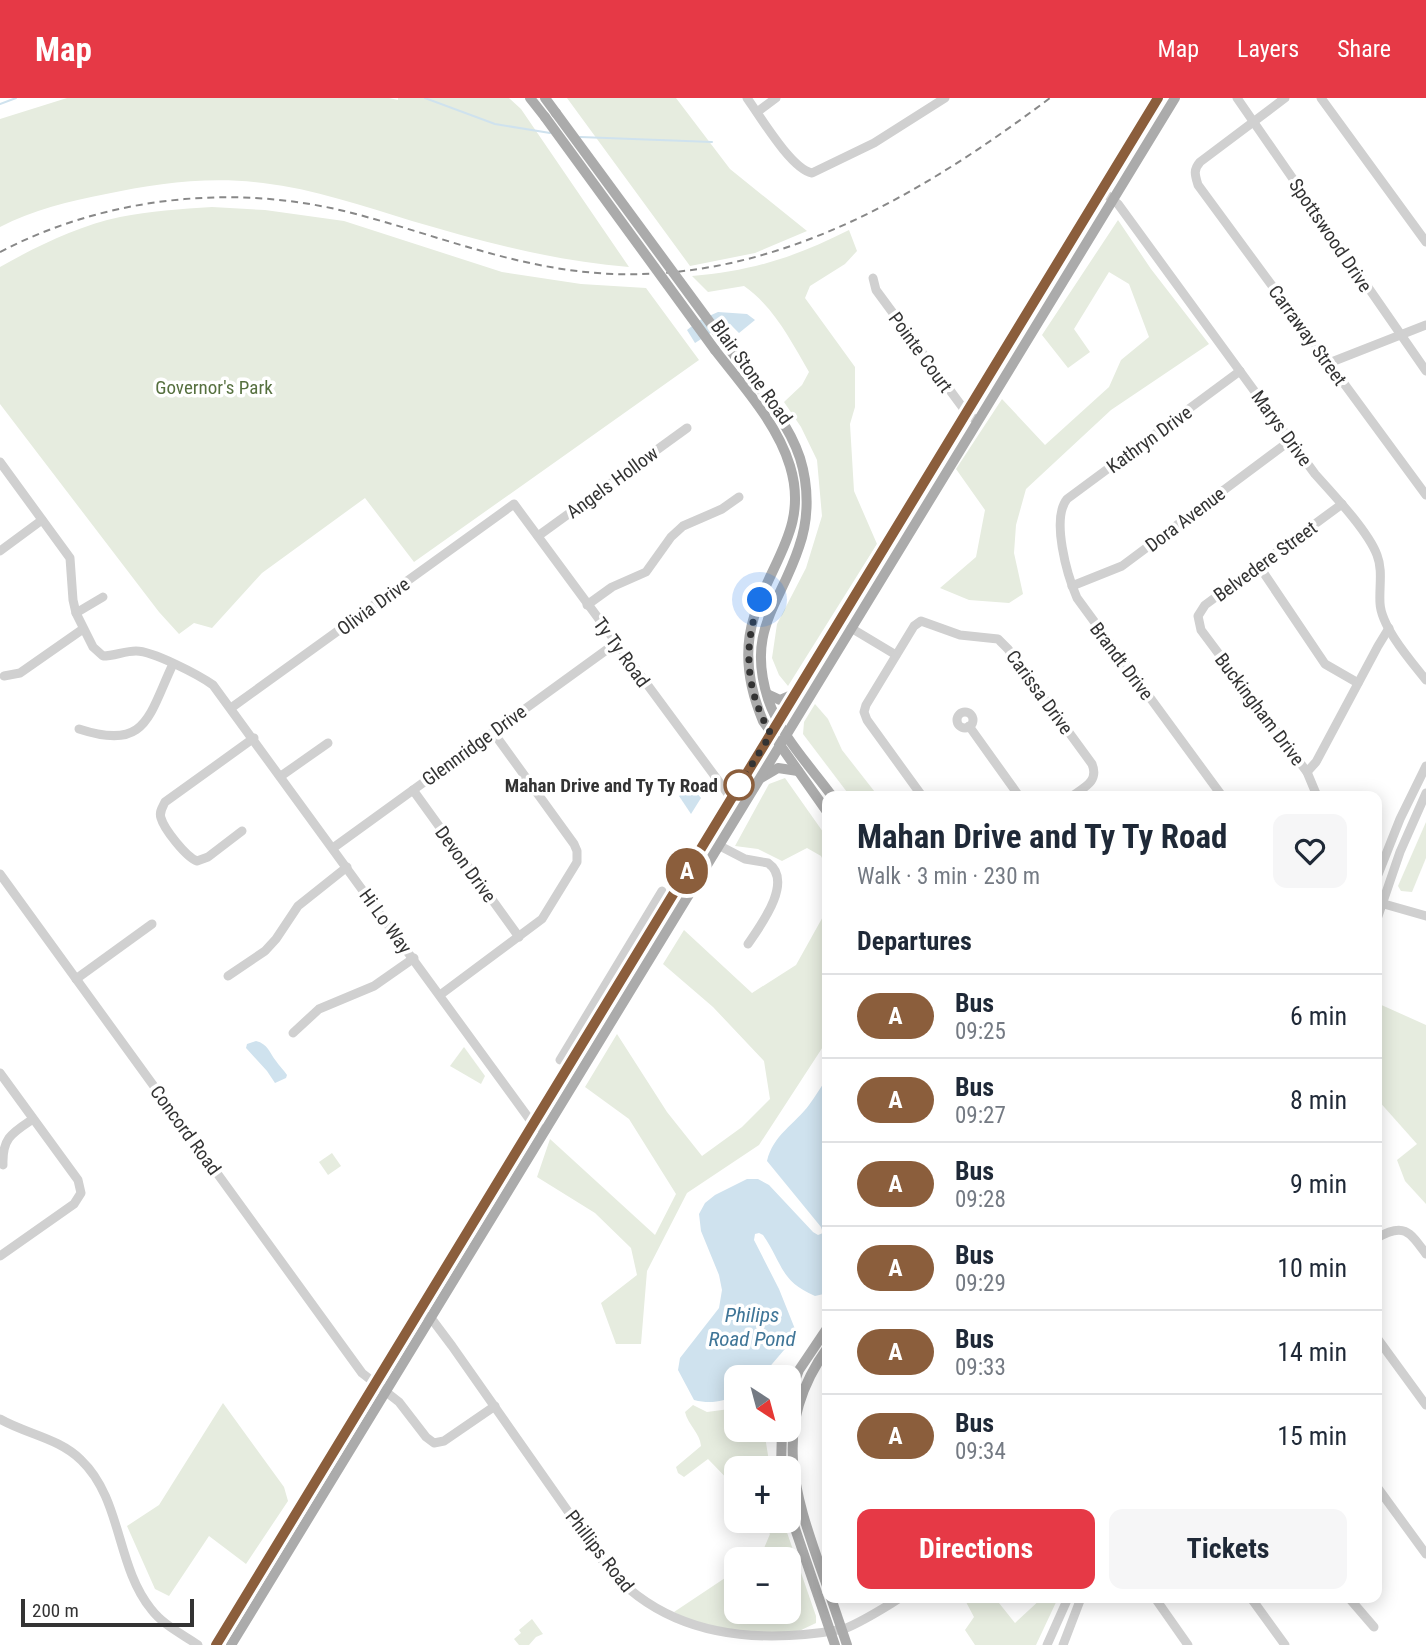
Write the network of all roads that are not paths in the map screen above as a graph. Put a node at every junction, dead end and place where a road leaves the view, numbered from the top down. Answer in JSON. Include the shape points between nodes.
{"nodes":[{"id":1,"x":530,"y":98,"type":"edge"},
{"id":2,"x":545,"y":98,"type":"edge"},
{"id":3,"x":747,"y":98,"type":"edge"},
{"id":4,"x":776,"y":98,"type":"edge"},
{"id":5,"x":945,"y":98,"type":"edge"},
{"id":6,"x":1158,"y":98,"type":"edge"},
{"id":7,"x":1175,"y":98,"type":"edge"},
{"id":8,"x":1237,"y":98,"type":"edge"},
{"id":9,"x":1284,"y":98,"type":"edge"},
{"id":10,"x":1321,"y":98,"type":"edge"},
{"id":11,"x":757,"y":112,"type":"junction"},
{"id":12,"x":550,"y":115,"type":"junction"},
{"id":13,"x":1253,"y":121,"type":"junction"},
{"id":14,"x":1102,"y":191,"type":"junction"},
{"id":15,"x":1112,"y":200,"type":"junction"},
{"id":16,"x":1426,"y":243,"type":"edge"},
{"id":17,"x":873,"y":278,"type":"dead end"},
{"id":18,"x":1426,"y":326,"type":"edge"},
{"id":19,"x":1401,"y":335,"type":"junction"},
{"id":20,"x":1013,"y":336,"type":"junction"},
{"id":21,"x":1025,"y":343,"type":"junction"},
{"id":22,"x":1329,"y":363,"type":"junction"},
{"id":23,"x":1426,"y":370,"type":"edge"},
{"id":24,"x":1240,"y":371,"type":"junction"},
{"id":25,"x":758,"y":398,"type":"junction"},
{"id":26,"x":966,"y":412,"type":"junction"},
{"id":27,"x":977,"y":421,"type":"junction"},
{"id":28,"x":687,"y":428,"type":"dead end"},
{"id":29,"x":1291,"y":440,"type":"junction"},
{"id":30,"x":0,"y":462,"type":"edge"},
{"id":31,"x":925,"y":479,"type":"junction"},
{"id":32,"x":937,"y":487,"type":"junction"},
{"id":33,"x":1426,"y":495,"type":"edge"},
{"id":34,"x":739,"y":496,"type":"dead end"},
{"id":35,"x":514,"y":504,"type":"joint"},
{"id":36,"x":1342,"y":504,"type":"junction"},
{"id":37,"x":1061,"y":509,"type":"joint"},
{"id":38,"x":42,"y":520,"type":"junction"},
{"id":39,"x":790,"y":534,"type":"junction"},
{"id":40,"x":537,"y":536,"type":"junction"},
{"id":41,"x":803,"y":536,"type":"junction"},
{"id":42,"x":0,"y":551,"type":"edge"},
{"id":43,"x":1259,"y":566,"type":"junction"},
{"id":44,"x":1072,"y":586,"type":"junction"},
{"id":45,"x":103,"y":597,"type":"dead end"},
{"id":46,"x":587,"y":605,"type":"junction"},
{"id":47,"x":76,"y":613,"type":"junction"},
{"id":48,"x":1198,"y":624,"type":"joint"},
{"id":49,"x":851,"y":628,"type":"junction"},
{"id":50,"x":1389,"y":628,"type":"junction"},
{"id":51,"x":83,"y":629,"type":"junction"},
{"id":52,"x":749,"y":639,"type":"junction"},
{"id":53,"x":616,"y":643,"type":"junction"},
{"id":54,"x":761,"y":647,"type":"junction"},
{"id":55,"x":896,"y":656,"type":"junction"},
{"id":56,"x":173,"y":664,"type":"junction"},
{"id":57,"x":4,"y":676,"type":"dead end"},
{"id":58,"x":1426,"y":680,"type":"edge"},
{"id":59,"x":1358,"y":683,"type":"junction"},
{"id":60,"x":796,"y":693,"type":"junction"},
{"id":61,"x":767,"y":694,"type":"junction"},
{"id":62,"x":231,"y":708,"type":"junction"},
{"id":63,"x":779,"y":722,"type":"junction"},
{"id":64,"x":969,"y":726,"type":"dead end"},
{"id":65,"x":79,"y":729,"type":"dead end"},
{"id":66,"x":493,"y":732,"type":"junction"},
{"id":67,"x":771,"y":734,"type":"junction"},
{"id":68,"x":787,"y":734,"type":"junction"},
{"id":69,"x":254,"y":738,"type":"junction"},
{"id":70,"x":328,"y":743,"type":"dead end"},
{"id":71,"x":779,"y":745,"type":"junction"},
{"id":72,"x":1426,"y":766,"type":"edge"},
{"id":73,"x":797,"y":771,"type":"junction"},
{"id":74,"x":1307,"y":772,"type":"junction"},
{"id":75,"x":281,"y":776,"type":"junction"},
{"id":76,"x":759,"y":779,"type":"junction"},
{"id":77,"x":413,"y":790,"type":"junction"},
{"id":78,"x":828,"y":791,"type":"edge"},
{"id":79,"x":918,"y":791,"type":"edge"},
{"id":80,"x":1015,"y":791,"type":"edge"},
{"id":81,"x":1079,"y":791,"type":"edge"},
{"id":82,"x":1218,"y":791,"type":"edge"},
{"id":83,"x":1315,"y":791,"type":"edge"},
{"id":84,"x":1426,"y":793,"type":"edge"},
{"id":85,"x":731,"y":798,"type":"junction"},
{"id":86,"x":822,"y":805,"type":"edge"},
{"id":87,"x":242,"y":831,"type":"dead end"},
{"id":88,"x":719,"y":846,"type":"junction"},
{"id":89,"x":333,"y":848,"type":"junction"},
{"id":90,"x":1382,"y":855,"type":"edge"},
{"id":91,"x":347,"y":867,"type":"junction"},
{"id":92,"x":0,"y":874,"type":"edge"},
{"id":93,"x":662,"y":891,"type":"dead end"},
{"id":94,"x":1382,"y":896,"type":"edge"},
{"id":95,"x":1382,"y":904,"type":"edge"},
{"id":96,"x":1426,"y":916,"type":"edge"},
{"id":97,"x":152,"y":924,"type":"dead end"},
{"id":98,"x":519,"y":937,"type":"junction"},
{"id":99,"x":748,"y":944,"type":"dead end"},
{"id":100,"x":632,"y":951,"type":"junction"},
{"id":101,"x":414,"y":958,"type":"junction"},
{"id":102,"x":648,"y":962,"type":"junction"},
{"id":103,"x":228,"y":976,"type":"dead end"},
{"id":104,"x":76,"y":979,"type":"junction"},
{"id":105,"x":440,"y":995,"type":"junction"},
{"id":106,"x":598,"y":1007,"type":"junction"},
{"id":107,"x":615,"y":1016,"type":"junction"},
{"id":108,"x":293,"y":1032,"type":"dead end"},
{"id":109,"x":560,"y":1060,"type":"dead end"},
{"id":110,"x":0,"y":1073,"type":"edge"},
{"id":111,"x":33,"y":1119,"type":"junction"},
{"id":112,"x":533,"y":1124,"type":"junction"},
{"id":113,"x":545,"y":1131,"type":"junction"},
{"id":114,"x":3,"y":1165,"type":"dead end"},
{"id":115,"x":475,"y":1220,"type":"junction"},
{"id":116,"x":488,"y":1225,"type":"junction"},
{"id":117,"x":1382,"y":1235,"type":"edge"},
{"id":118,"x":1426,"y":1254,"type":"edge"},
{"id":119,"x":0,"y":1256,"type":"edge"},
{"id":120,"x":418,"y":1312,"type":"junction"},
{"id":121,"x":431,"y":1318,"type":"junction"},
{"id":122,"x":822,"y":1336,"type":"edge"},
{"id":123,"x":1382,"y":1345,"type":"edge"},
{"id":124,"x":822,"y":1356,"type":"edge"},
{"id":125,"x":802,"y":1366,"type":"edge"},
{"id":126,"x":374,"y":1384,"type":"junction"},
{"id":127,"x":386,"y":1393,"type":"junction"},
{"id":128,"x":1426,"y":1405,"type":"edge"},
{"id":129,"x":495,"y":1406,"type":"junction"},
{"id":130,"x":0,"y":1419,"type":"edge"},
{"id":131,"x":315,"y":1481,"type":"junction"},
{"id":132,"x":327,"y":1489,"type":"junction"},
{"id":133,"x":1382,"y":1494,"type":"edge"},
{"id":134,"x":797,"y":1533,"type":"edge"},
{"id":135,"x":1426,"y":1554,"type":"edge"},
{"id":136,"x":262,"y":1568,"type":"junction"},
{"id":137,"x":822,"y":1570,"type":"edge"},
{"id":138,"x":273,"y":1577,"type":"junction"},
{"id":139,"x":822,"y":1599,"type":"edge"},
{"id":140,"x":824,"y":1603,"type":"edge"},
{"id":141,"x":832,"y":1603,"type":"edge"},
{"id":142,"x":892,"y":1603,"type":"edge"},
{"id":143,"x":1066,"y":1603,"type":"edge"},
{"id":144,"x":1079,"y":1603,"type":"edge"},
{"id":145,"x":1159,"y":1603,"type":"edge"},
{"id":146,"x":1255,"y":1603,"type":"edge"},
{"id":147,"x":1353,"y":1603,"type":"edge"},
{"id":148,"x":1374,"y":1627,"type":"dead end"},
{"id":149,"x":836,"y":1636,"type":"edge"},
{"id":150,"x":198,"y":1645,"type":"edge"},
{"id":151,"x":216,"y":1645,"type":"edge"},
{"id":152,"x":231,"y":1645,"type":"edge"},
{"id":153,"x":847,"y":1645,"type":"edge"},
{"id":154,"x":1047,"y":1645,"type":"edge"},
{"id":155,"x":1063,"y":1645,"type":"edge"},
{"id":156,"x":1188,"y":1645,"type":"edge"},
{"id":157,"x":1285,"y":1645,"type":"edge"}],
"edges":[{"from":1,"to":12,"type":"main road","name":"Blair Stone Road"},
{"from":2,"to":12,"type":"main road","name":"Blair Stone Road"},
{"from":3,"to":11,"type":"street"},
{"from":4,"to":11,"type":"street"},
{"from":5,"to":11,"type":"street","via":[[874,143],[808,173]]},
{"from":6,"to":14,"type":"main road"},
{"from":7,"to":15,"type":"main road"},
{"from":8,"to":13,"type":"street","name":"Spottswood Drive"},
{"from":9,"to":13,"type":"street"},
{"from":10,"to":16,"type":"street"},
{"from":12,"to":25,"type":"main road","name":"Blair Stone Road","bridge":true},
{"from":13,"to":19,"type":"street","name":"Spottswood Drive"},
{"from":13,"to":22,"type":"street","name":"Carraway Street","via":[[1196,166],[1198,185]]},
{"from":14,"to":15,"type":"street","name":"Marys Drive"},
{"from":14,"to":20,"type":"main road"},
{"from":15,"to":21,"type":"main road"},
{"from":15,"to":24,"type":"street","name":"Marys Drive"},
{"from":17,"to":26,"type":"street","name":"Pointe Court","via":[[876,289]]},
{"from":18,"to":19,"type":"street"},
{"from":19,"to":22,"type":"street"},
{"from":19,"to":23,"type":"street","name":"Spottswood Drive"},
{"from":20,"to":21,"type":"main road"},
{"from":20,"to":26,"type":"main road"},
{"from":21,"to":27,"type":"main road"},
{"from":22,"to":33,"type":"street","name":"Carraway Street"},
{"from":24,"to":29,"type":"street","name":"Marys Drive"},
{"from":24,"to":37,"type":"street","name":"Kathryn Drive","via":[[1067,499]]},
{"from":25,"to":39,"type":"main road","name":"Blair Stone Road","via":[[790,464],[795,494]]},
{"from":25,"to":41,"type":"main road","name":"Blair Stone Road","via":[[782,422],[800,457],[807,507]]},
{"from":26,"to":27,"type":"street","name":"Pointe Court"},
{"from":26,"to":31,"type":"main road"},
{"from":27,"to":32,"type":"main road"},
{"from":28,"to":40,"type":"street","name":"Angels Hollow"},
{"from":29,"to":36,"type":"street","name":"Marys Drive"},
{"from":29,"to":44,"type":"street","name":"Dora Avenue","via":[[1122,566]]},
{"from":30,"to":38,"type":"street"},
{"from":31,"to":32,"type":"main road"},
{"from":31,"to":60,"type":"main road"},
{"from":32,"to":49,"type":"main road"},
{"from":34,"to":46,"type":"street","via":[[683,526],[646,572],[611,587]]},
{"from":35,"to":40,"type":"street","name":"Ty Ty Road"},
{"from":35,"to":62,"type":"street","name":"Olivia Drive"},
{"from":36,"to":43,"type":"street","name":"Belvedere Street"},
{"from":36,"to":50,"type":"street","name":"Marys Drive","via":[[1378,556],[1381,609]]},
{"from":37,"to":44,"type":"street","name":"Brandt Drive"},
{"from":38,"to":42,"type":"street"},
{"from":38,"to":47,"type":"street","via":[[72,562]]},
{"from":39,"to":41,"type":"main road"},
{"from":39,"to":52,"type":"main road","name":"Blair Stone Road"},
{"from":40,"to":46,"type":"street","name":"Ty Ty Road"},
{"from":41,"to":54,"type":"main road","name":"Blair Stone Road","via":[[771,608]]},
{"from":43,"to":48,"type":"street","name":"Belvedere Street","via":[[1205,605]]},
{"from":43,"to":59,"type":"street","via":[[1325,664]]},
{"from":44,"to":82,"type":"street","name":"Brandt Drive","via":[[1087,614]]},
{"from":45,"to":47,"type":"street"},
{"from":46,"to":53,"type":"street","name":"Ty Ty Road"},
{"from":47,"to":51,"type":"street"},
{"from":48,"to":74,"type":"street","name":"Buckingham Drive"},
{"from":49,"to":55,"type":"street"},
{"from":49,"to":68,"type":"main road"},
{"from":50,"to":58,"type":"street","name":"Marys Drive"},
{"from":50,"to":59,"type":"street"},
{"from":51,"to":56,"type":"street","name":"Hi Lo Way","via":[[103,656],[139,651]]},
{"from":51,"to":57,"type":"street","via":[[20,673]]},
{"from":52,"to":54,"type":"main road"},
{"from":52,"to":67,"type":"main road","name":"Blair Stone Road","via":[[751,685]]},
{"from":53,"to":66,"type":"street","name":"Glennridge Drive"},
{"from":53,"to":85,"type":"street","name":"Ty Ty Road"},
{"from":54,"to":61,"type":"main road","name":"Blair Stone Road"},
{"from":55,"to":79,"type":"street","via":[[864,712]]},
{"from":55,"to":81,"type":"street","name":"Carissa Drive","via":[[921,621],[960,635],[1003,642],[1091,763],[1094,776]]},
{"from":56,"to":62,"type":"street","name":"Hi Lo Way","via":[[213,685]]},
{"from":56,"to":65,"type":"street","via":[[150,713],[132,733],[101,736]]},
{"from":59,"to":74,"type":"street"},
{"from":60,"to":61,"type":"main road","via":[[781,700]]},
{"from":60,"to":63,"type":"main road"},
{"from":61,"to":63,"type":"main road","name":"Blair Stone Road"},
{"from":62,"to":69,"type":"street","name":"Hi Lo Way"},
{"from":63,"to":67,"type":"main road"},
{"from":63,"to":68,"type":"main road","name":"Blair Stone Road"},
{"from":64,"to":80,"type":"street"},
{"from":66,"to":77,"type":"street","name":"Glennridge Drive"},
{"from":66,"to":98,"type":"street","via":[[574,844],[578,858],[548,911]]},
{"from":67,"to":71,"type":"main road","name":"Blair Stone Road"},
{"from":67,"to":85,"type":"main road"},
{"from":68,"to":71,"type":"main road"},
{"from":68,"to":78,"type":"main road","name":"Blair Stone Road"},
{"from":69,"to":75,"type":"street","name":"Hi Lo Way"},
{"from":69,"to":87,"type":"street","via":[[165,802],[161,813],[187,855],[197,861]]},
{"from":70,"to":75,"type":"street"},
{"from":71,"to":73,"type":"main road","name":"Blair Stone Road"},
{"from":71,"to":76,"type":"main road"},
{"from":72,"to":90,"type":"street"},
{"from":73,"to":76,"type":"main road","via":[[778,768]]},
{"from":73,"to":86,"type":"main road","name":"Blair Stone Road"},
{"from":74,"to":83,"type":"street","name":"Buckingham Drive"},
{"from":75,"to":89,"type":"street","name":"Hi Lo Way"},
{"from":76,"to":88,"type":"main road"},
{"from":77,"to":89,"type":"street","name":"Glennridge Drive"},
{"from":77,"to":98,"type":"street","name":"Devon Drive"},
{"from":84,"to":94,"type":"street"},
{"from":85,"to":100,"type":"main road"},
{"from":88,"to":99,"type":"street","via":[[745,859],[768,863],[778,876],[765,917]]},
{"from":88,"to":102,"type":"main road"},
{"from":89,"to":91,"type":"street","name":"Hi Lo Way"},
{"from":91,"to":101,"type":"street","name":"Hi Lo Way"},
{"from":91,"to":103,"type":"street","via":[[298,906],[264,951]]},
{"from":92,"to":104,"type":"street","name":"Concord Road"},
{"from":93,"to":100,"type":"street"},
{"from":95,"to":96,"type":"street"},
{"from":97,"to":104,"type":"street"},
{"from":98,"to":105,"type":"street"},
{"from":100,"to":102,"type":"street"},
{"from":100,"to":106,"type":"main road"},
{"from":101,"to":105,"type":"street","name":"Hi Lo Way"},
{"from":101,"to":108,"type":"street","via":[[374,986],[319,1009]]},
{"from":102,"to":107,"type":"main road"},
{"from":104,"to":126,"type":"street","name":"Concord Road"},
{"from":105,"to":112,"type":"street","name":"Hi Lo Way"},
{"from":106,"to":107,"type":"street"},
{"from":106,"to":109,"type":"street"},
{"from":106,"to":112,"type":"main road"},
{"from":107,"to":113,"type":"main road"},
{"from":110,"to":111,"type":"street"},
{"from":111,"to":114,"type":"street","via":[[6,1141]]},
{"from":111,"to":119,"type":"street","via":[[78,1180],[81,1192],[74,1204]]},
{"from":112,"to":113,"type":"street","name":"Hi Lo Way"},
{"from":112,"to":115,"type":"main road"},
{"from":113,"to":116,"type":"main road"},
{"from":115,"to":116,"type":"main road"},
{"from":115,"to":120,"type":"main road"},
{"from":116,"to":121,"type":"main road"},
{"from":117,"to":118,"type":"street","via":[[1401,1230]]},
{"from":120,"to":121,"type":"street","name":"Phillips Road"},
{"from":120,"to":126,"type":"main road"},
{"from":121,"to":127,"type":"main road"},
{"from":121,"to":129,"type":"street","name":"Phillips Road"},
{"from":122,"to":125,"type":"main road"},
{"from":123,"to":128,"type":"street"},
{"from":124,"to":137,"type":"main road","via":[[810,1374],[796,1414],[792,1456],[798,1500]]},
{"from":126,"to":127,"type":"street","name":"Concord Road"},
{"from":126,"to":131,"type":"main road"},
{"from":127,"to":129,"type":"street","name":"Concord Road","via":[[434,1443]]},
{"from":127,"to":132,"type":"main road"},
{"from":129,"to":149,"type":"street","name":"Phillips Road","via":[[607,1567],[651,1608],[694,1632],[737,1643],[781,1644]]},
{"from":130,"to":150,"type":"street","via":[[55,1442],[88,1467],[104,1492],[142,1597],[158,1617]]},
{"from":131,"to":132,"type":"main road"},
{"from":131,"to":136,"type":"main road"},
{"from":132,"to":138,"type":"main road"},
{"from":133,"to":135,"type":"street"},
{"from":134,"to":139,"type":"main road"},
{"from":136,"to":138,"type":"main road"},
{"from":136,"to":151,"type":"main road"},
{"from":138,"to":152,"type":"main road"},
{"from":140,"to":149,"type":"main road"},
{"from":141,"to":149,"type":"main road"},
{"from":142,"to":149,"type":"street","name":"Phillips Road"},
{"from":143,"to":154,"type":"street"},
{"from":144,"to":155,"type":"street"},
{"from":145,"to":156,"type":"street"},
{"from":146,"to":157,"type":"street"},
{"from":147,"to":148,"type":"street"},
{"from":149,"to":153,"type":"main road"}]}
